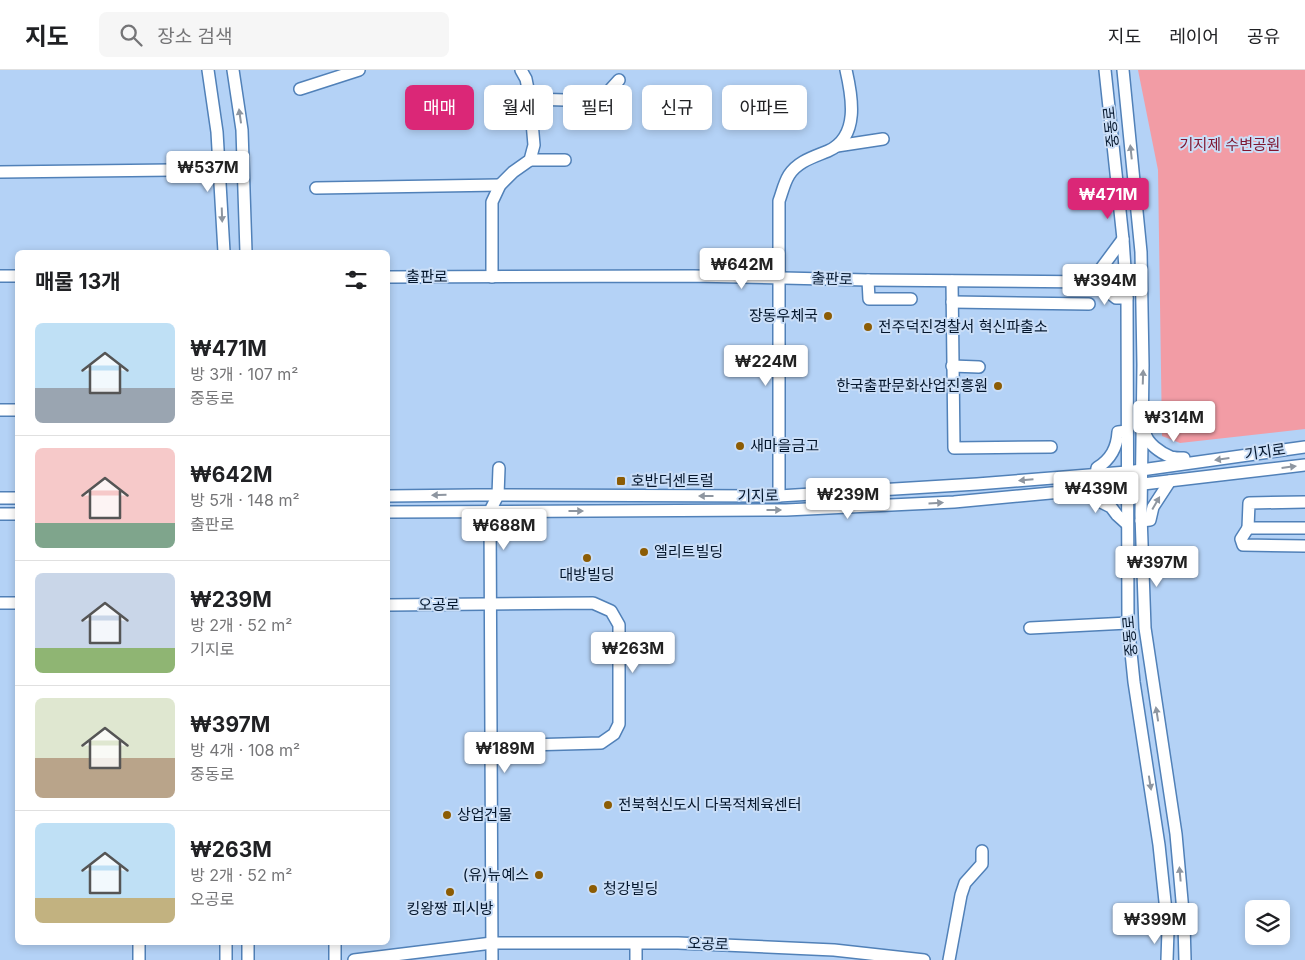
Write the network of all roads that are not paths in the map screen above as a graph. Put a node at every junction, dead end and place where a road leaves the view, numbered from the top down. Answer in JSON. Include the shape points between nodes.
{"nodes":[{"id":1,"x":208,"y":70,"type":"edge"},
{"id":2,"x":233,"y":70,"type":"edge"},
{"id":3,"x":359,"y":70,"type":"edge"},
{"id":4,"x":521,"y":70,"type":"edge"},
{"id":5,"x":846,"y":70,"type":"edge"},
{"id":6,"x":1104,"y":70,"type":"edge"},
{"id":7,"x":1123,"y":70,"type":"edge"},
{"id":8,"x":619,"y":80,"type":"dead end"},
{"id":9,"x":527,"y":85,"type":"edge"},
{"id":10,"x":300,"y":89,"type":"dead end"},
{"id":11,"x":553,"y":100,"type":"edge"},
{"id":12,"x":533,"y":130,"type":"edge"},
{"id":13,"x":883,"y":139,"type":"dead end"},
{"id":14,"x":837,"y":146,"type":"junction"},
{"id":15,"x":530,"y":160,"type":"junction"},
{"id":16,"x":565,"y":160,"type":"dead end"},
{"id":17,"x":173,"y":170,"type":"dead end"},
{"id":18,"x":0,"y":172,"type":"edge"},
{"id":19,"x":500,"y":185,"type":"junction"},
{"id":20,"x":316,"y":188,"type":"dead end"},
{"id":21,"x":1123,"y":239,"type":"junction"},
{"id":22,"x":224,"y":250,"type":"edge"},
{"id":23,"x":246,"y":250,"type":"edge"},
{"id":24,"x":0,"y":276,"type":"edge"},
{"id":25,"x":15,"y":276,"type":"edge"},
{"id":26,"x":390,"y":277,"type":"edge"},
{"id":27,"x":492,"y":277,"type":"junction"},
{"id":28,"x":780,"y":277,"type":"junction"},
{"id":29,"x":868,"y":280,"type":"junction"},
{"id":30,"x":952,"y":281,"type":"junction"},
{"id":31,"x":1096,"y":282,"type":"junction"},
{"id":32,"x":1127,"y":298,"type":"junction"},
{"id":33,"x":911,"y":299,"type":"dead end"},
{"id":34,"x":952,"y":302,"type":"junction"},
{"id":35,"x":1089,"y":304,"type":"dead end"},
{"id":36,"x":952,"y":366,"type":"junction"},
{"id":37,"x":979,"y":367,"type":"dead end"},
{"id":38,"x":0,"y":410,"type":"edge"},
{"id":39,"x":15,"y":410,"type":"edge"},
{"id":40,"x":1141,"y":428,"type":"junction"},
{"id":41,"x":1127,"y":431,"type":"junction"},
{"id":42,"x":1051,"y":447,"type":"dead end"},
{"id":43,"x":1305,"y":447,"type":"edge"},
{"id":44,"x":1184,"y":464,"type":"junction"},
{"id":45,"x":1305,"y":465,"type":"edge"},
{"id":46,"x":499,"y":468,"type":"dead end"},
{"id":47,"x":1141,"y":470,"type":"junction"},
{"id":48,"x":1127,"y":472,"type":"junction"},
{"id":49,"x":1096,"y":475,"type":"junction"},
{"id":50,"x":1170,"y":481,"type":"junction"},
{"id":51,"x":1141,"y":484,"type":"junction"},
{"id":52,"x":1126,"y":486,"type":"junction"},
{"id":53,"x":1088,"y":490,"type":"junction"},
{"id":54,"x":498,"y":494,"type":"junction"},
{"id":55,"x":390,"y":496,"type":"edge"},
{"id":56,"x":779,"y":496,"type":"junction"},
{"id":57,"x":0,"y":498,"type":"edge"},
{"id":58,"x":15,"y":498,"type":"edge"},
{"id":59,"x":1305,"y":502,"type":"edge"},
{"id":60,"x":490,"y":511,"type":"junction"},
{"id":61,"x":390,"y":512,"type":"edge"},
{"id":62,"x":0,"y":514,"type":"edge"},
{"id":63,"x":15,"y":514,"type":"edge"},
{"id":64,"x":1141,"y":521,"type":"junction"},
{"id":65,"x":1126,"y":524,"type":"junction"},
{"id":66,"x":1248,"y":528,"type":"junction"},
{"id":67,"x":1305,"y":528,"type":"edge"},
{"id":68,"x":1305,"y":546,"type":"edge"},
{"id":69,"x":0,"y":603,"type":"edge"},
{"id":70,"x":15,"y":603,"type":"edge"},
{"id":71,"x":491,"y":604,"type":"junction"},
{"id":72,"x":390,"y":605,"type":"edge"},
{"id":73,"x":1128,"y":623,"type":"junction"},
{"id":74,"x":1030,"y":628,"type":"dead end"},
{"id":75,"x":492,"y":746,"type":"junction"},
{"id":76,"x":982,"y":851,"type":"dead end"},
{"id":77,"x":492,"y":943,"type":"junction"},
{"id":78,"x":636,"y":944,"type":"junction"},
{"id":79,"x":139,"y":945,"type":"edge"},
{"id":80,"x":226,"y":945,"type":"edge"},
{"id":81,"x":248,"y":945,"type":"edge"},
{"id":82,"x":335,"y":945,"type":"edge"},
{"id":83,"x":139,"y":960,"type":"edge"},
{"id":84,"x":226,"y":960,"type":"edge"},
{"id":85,"x":248,"y":960,"type":"edge"},
{"id":86,"x":335,"y":960,"type":"edge"},
{"id":87,"x":354,"y":960,"type":"edge"},
{"id":88,"x":492,"y":960,"type":"edge"},
{"id":89,"x":636,"y":960,"type":"edge"},
{"id":90,"x":924,"y":960,"type":"edge"},
{"id":91,"x":949,"y":960,"type":"edge"},
{"id":92,"x":1167,"y":960,"type":"edge"},
{"id":93,"x":1185,"y":960,"type":"edge"}],
"edges":[{"from":1,"to":22,"type":"street","one_way":true,"via":[[217,132]]},
{"from":23,"to":2,"type":"street","one_way":true,"via":[[242,130]]},
{"from":3,"to":10,"type":"street"},
{"from":4,"to":9,"type":"street"},
{"from":5,"to":14,"type":"street","via":[[852,113],[845,135]]},
{"from":6,"to":21,"type":"street","name":"중동로"},
{"from":40,"to":7,"type":"street","name":"중동로","one_way":true,"via":[[1141,252]]},
{"from":8,"to":11,"type":"street","via":[[600,101]]},
{"from":12,"to":15,"type":"street","via":[[534,145]]},
{"from":13,"to":14,"type":"street"},
{"from":14,"to":28,"type":"street","via":[[800,164],[789,175],[779,201]]},
{"from":15,"to":16,"type":"street"},
{"from":15,"to":19,"type":"street"},
{"from":17,"to":18,"type":"street"},
{"from":19,"to":20,"type":"street"},
{"from":19,"to":27,"type":"street","via":[[492,202]]},
{"from":21,"to":31,"type":"street","via":[[1100,270]]},
{"from":21,"to":32,"type":"street","name":"중동로"},
{"from":24,"to":25,"type":"street"},
{"from":26,"to":27,"type":"street","name":"출판로"},
{"from":27,"to":28,"type":"street","name":"출판로"},
{"from":28,"to":29,"type":"street","name":"출판로"},
{"from":28,"to":56,"type":"street"},
{"from":29,"to":30,"type":"street","name":"출판로"},
{"from":29,"to":33,"type":"street","via":[[869,299]]},
{"from":30,"to":31,"type":"street","name":"출판로"},
{"from":30,"to":34,"type":"street"},
{"from":31,"to":32,"type":"street","via":[[1116,298]]},
{"from":32,"to":41,"type":"street","name":"중동로"},
{"from":34,"to":35,"type":"street"},
{"from":34,"to":36,"type":"street"},
{"from":36,"to":37,"type":"street"},
{"from":36,"to":42,"type":"street","via":[[954,448]]},
{"from":38,"to":39,"type":"street"},
{"from":40,"to":44,"type":"street","via":[[1149,443],[1172,457],[1184,458]]},
{"from":40,"to":47,"type":"street","name":"중동로"},
{"from":41,"to":48,"type":"street","name":"중동로"},
{"from":41,"to":49,"type":"street","via":[[1118,432],[1111,457],[1097,468]]},
{"from":43,"to":44,"type":"street","name":"기지로","one_way":true},
{"from":44,"to":47,"type":"street","name":"기지로"},
{"from":50,"to":45,"type":"street","name":"기지로","one_way":true},
{"from":46,"to":54,"type":"street"},
{"from":47,"to":48,"type":"street","name":"기지로"},
{"from":47,"to":51,"type":"street","name":"중동로"},
{"from":48,"to":49,"type":"street","name":"기지로"},
{"from":48,"to":52,"type":"street","name":"중동로"},
{"from":49,"to":56,"type":"street","name":"기지로","one_way":true},
{"from":50,"to":51,"type":"street","name":"기지로"},
{"from":64,"to":50,"type":"street","one_way":true,"via":[[1150,520],[1153,507]]},
{"from":51,"to":52,"type":"street","name":"기지로"},
{"from":51,"to":64,"type":"street","name":"중동로"},
{"from":52,"to":53,"type":"street","name":"기지로"},
{"from":52,"to":65,"type":"street","name":"중동로"},
{"from":60,"to":53,"type":"street","name":"기지로","one_way":true,"via":[[786,510],[954,502]]},
{"from":53,"to":65,"type":"street","via":[[1091,497],[1111,507]]},
{"from":54,"to":55,"type":"street","name":"기지로","one_way":true},
{"from":56,"to":54,"type":"street","name":"기지로","one_way":true},
{"from":54,"to":60,"type":"street"},
{"from":57,"to":58,"type":"street"},
{"from":59,"to":66,"type":"street","via":[[1249,503]]},
{"from":60,"to":61,"type":"street","name":"기지로"},
{"from":60,"to":71,"type":"street"},
{"from":62,"to":63,"type":"street"},
{"from":93,"to":64,"type":"street","name":"중동로","one_way":true,"via":[[1176,834],[1145,628]]},
{"from":65,"to":73,"type":"street","name":"중동로"},
{"from":66,"to":67,"type":"street"},
{"from":66,"to":68,"type":"street","via":[[1241,539],[1243,545]]},
{"from":69,"to":70,"type":"street"},
{"from":71,"to":72,"type":"street","name":"오공로"},
{"from":71,"to":75,"type":"street"},
{"from":71,"to":75,"type":"street","name":"오공로","via":[[593,603],[611,611],[619,625],[620,724],[614,734],[601,743]]},
{"from":73,"to":74,"type":"street"},
{"from":73,"to":92,"type":"street","name":"중동로","one_way":true,"via":[[1159,845],[1168,930]]},
{"from":75,"to":77,"type":"street"},
{"from":76,"to":91,"type":"street","via":[[982,864],[965,883],[961,895]]},
{"from":77,"to":78,"type":"street","name":"오공로"},
{"from":77,"to":87,"type":"street","name":"오공로"},
{"from":77,"to":88,"type":"street"},
{"from":78,"to":89,"type":"street"},
{"from":78,"to":90,"type":"street","name":"오공로","via":[[834,950]]},
{"from":79,"to":83,"type":"street"},
{"from":80,"to":84,"type":"street"},
{"from":81,"to":85,"type":"street"},
{"from":82,"to":86,"type":"street"}]}
